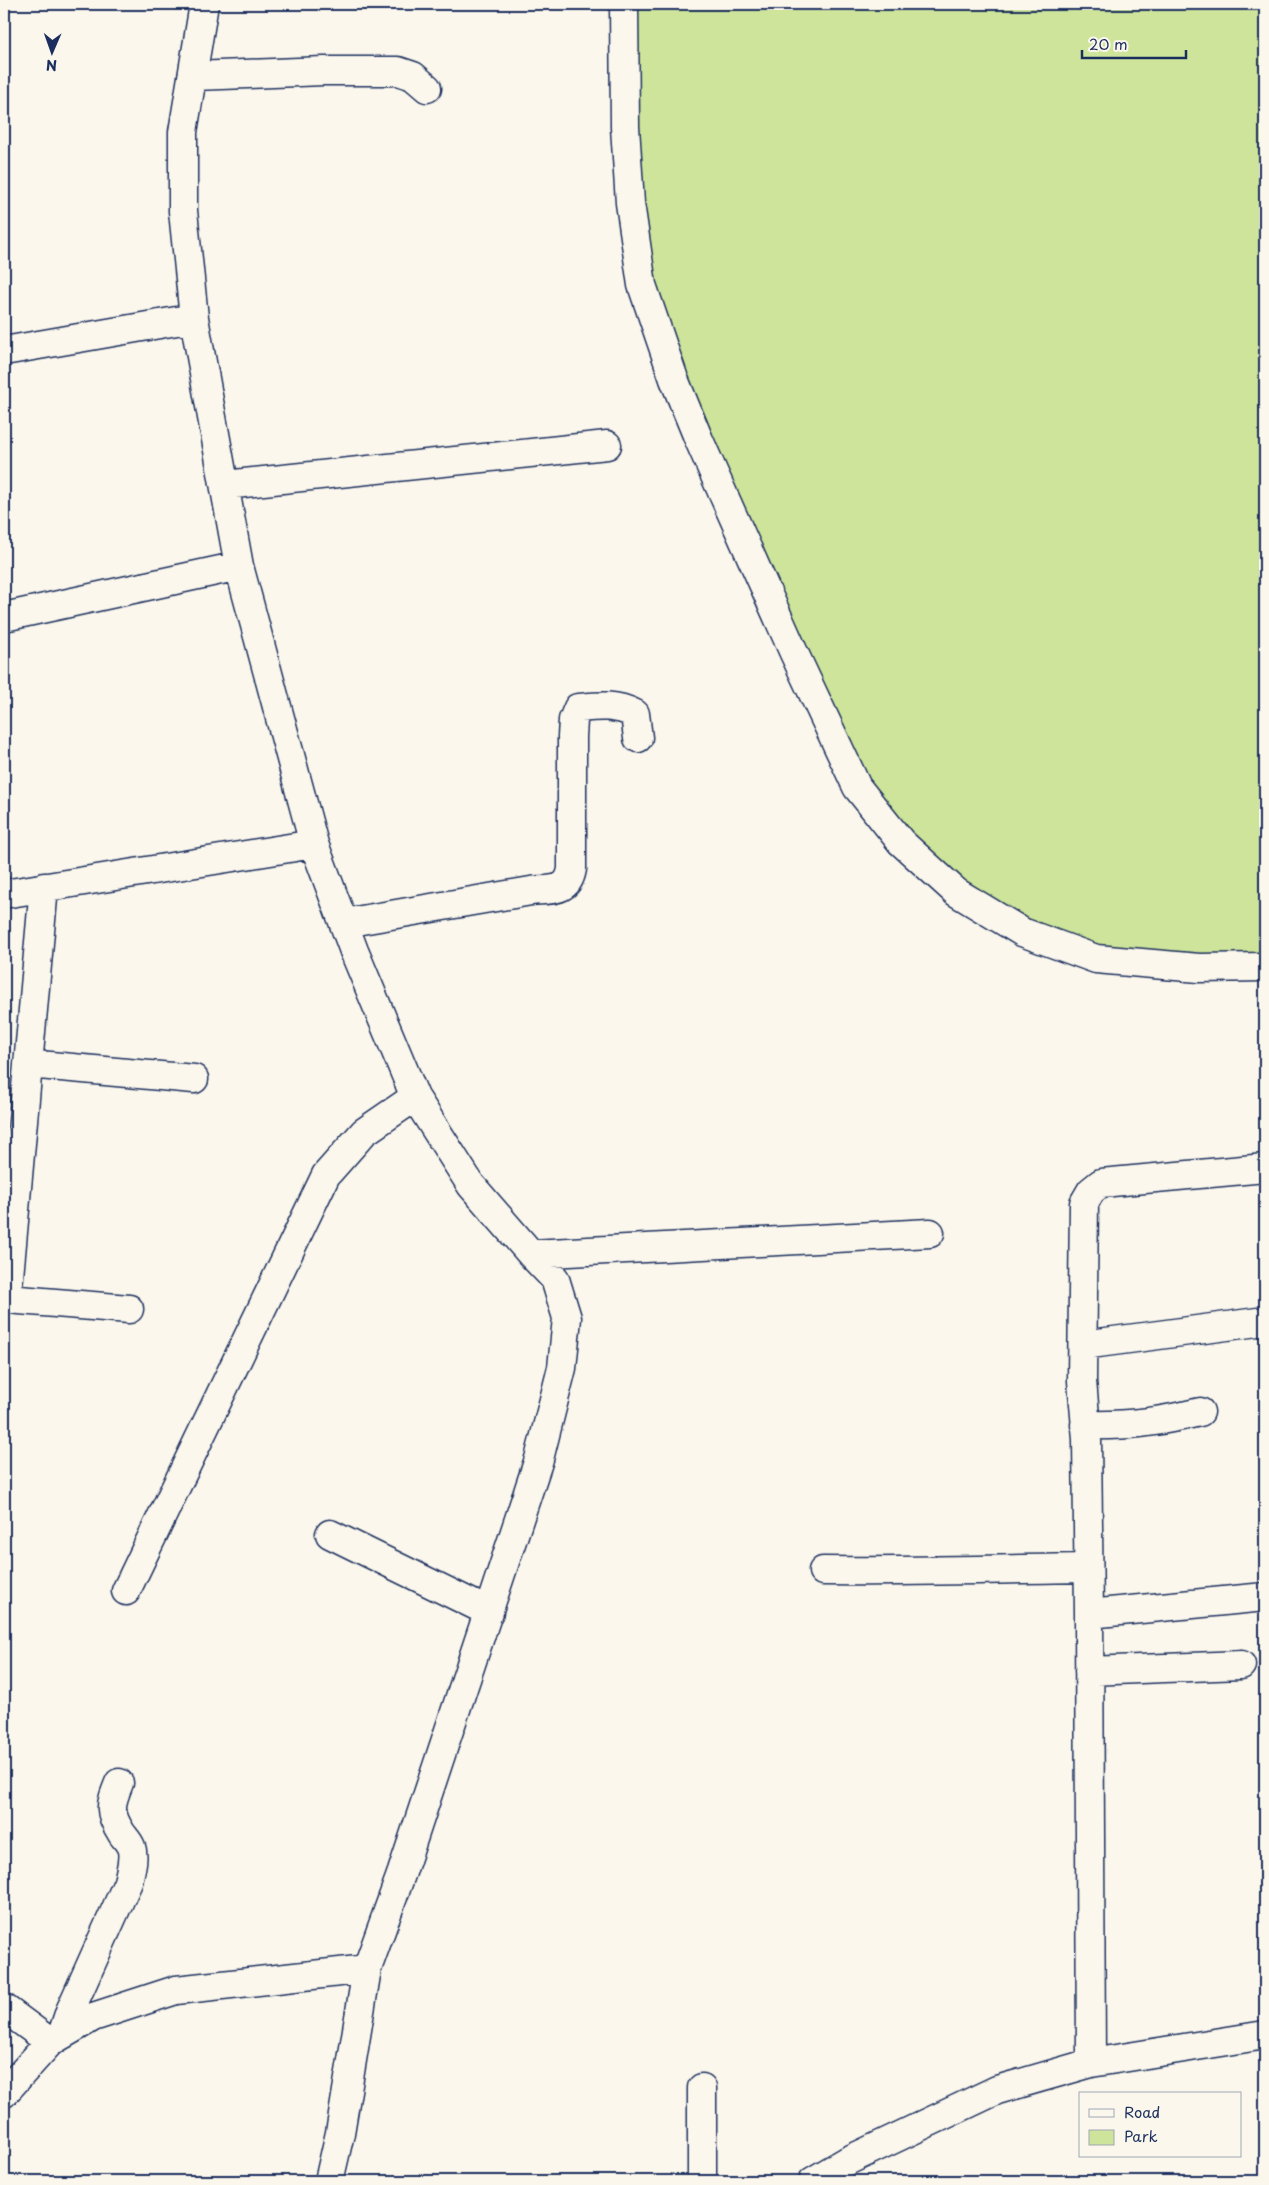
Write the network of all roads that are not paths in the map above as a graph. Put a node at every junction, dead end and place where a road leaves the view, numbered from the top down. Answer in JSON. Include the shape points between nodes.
{"nodes":[{"id":1,"x":204,"y":4,"type":"edge"},
{"id":2,"x":624,"y":4,"type":"edge"},
{"id":3,"x":194,"y":76,"type":"junction"},
{"id":4,"x":427,"y":88,"type":"dead end"},
{"id":5,"x":194,"y":318,"type":"junction"},
{"id":6,"x":4,"y":351,"type":"edge"},
{"id":7,"x":607,"y":445,"type":"dead end"},
{"id":8,"x":225,"y":485,"type":"junction"},
{"id":9,"x":239,"y":566,"type":"junction"},
{"id":10,"x":4,"y":617,"type":"edge"},
{"id":11,"x":638,"y":738,"type":"dead end"},
{"id":12,"x":314,"y":844,"type":"junction"},
{"id":13,"x":44,"y":887,"type":"junction"},
{"id":14,"x":4,"y":894,"type":"edge"},
{"id":15,"x":344,"y":923,"type":"junction"},
{"id":16,"x":1265,"y":967,"type":"edge"},
{"id":17,"x":28,"y":1064,"type":"junction"},
{"id":18,"x":194,"y":1079,"type":"dead end"},
{"id":19,"x":415,"y":1097,"type":"junction"},
{"id":20,"x":1265,"y":1168,"type":"edge"},
{"id":21,"x":930,"y":1233,"type":"dead end"},
{"id":22,"x":530,"y":1254,"type":"junction"},
{"id":23,"x":5,"y":1299,"type":"edge"},
{"id":24,"x":129,"y":1309,"type":"dead end"},
{"id":25,"x":1265,"y":1321,"type":"edge"},
{"id":26,"x":1082,"y":1345,"type":"junction"},
{"id":27,"x":1200,"y":1412,"type":"dead end"},
{"id":28,"x":1085,"y":1425,"type":"junction"},
{"id":29,"x":330,"y":1534,"type":"dead end"},
{"id":30,"x":1088,"y":1568,"type":"junction"},
{"id":31,"x":823,"y":1571,"type":"dead end"},
{"id":32,"x":126,"y":1591,"type":"dead end"},
{"id":33,"x":1265,"y":1597,"type":"edge"},
{"id":34,"x":489,"y":1612,"type":"junction"},
{"id":35,"x":1089,"y":1614,"type":"junction"},
{"id":36,"x":1241,"y":1665,"type":"dead end"},
{"id":37,"x":1089,"y":1672,"type":"junction"},
{"id":38,"x":120,"y":1782,"type":"dead end"},
{"id":39,"x":367,"y":1969,"type":"junction"},
{"id":40,"x":4,"y":2008,"type":"edge"},
{"id":41,"x":1265,"y":2035,"type":"edge"},
{"id":42,"x":56,"y":2038,"type":"junction"},
{"id":43,"x":1091,"y":2063,"type":"junction"},
{"id":44,"x":702,"y":2088,"type":"dead end"},
{"id":45,"x":4,"y":2093,"type":"edge"},
{"id":46,"x":328,"y":2181,"type":"edge"},
{"id":47,"x":702,"y":2181,"type":"edge"},
{"id":48,"x":812,"y":2181,"type":"edge"}],
"edges":[{"from":1,"to":3,"type":"street"},
{"from":2,"to":16,"type":"street","via":[[625,127],[630,204],[642,285],[699,440],[857,787],[902,842],[956,892],[1022,932],[1096,959],[1200,968]]},
{"from":3,"to":4,"type":"street","via":[[398,71],[413,76]]},
{"from":3,"to":5,"type":"street","via":[[183,132],[183,211]]},
{"from":5,"to":6,"type":"street"},
{"from":5,"to":8,"type":"street"},
{"from":7,"to":8,"type":"street"},
{"from":8,"to":9,"type":"street"},
{"from":9,"to":10,"type":"street"},
{"from":9,"to":12,"type":"street"},
{"from":11,"to":15,"type":"street","via":[[635,714],[622,707],[578,708],[572,737],[572,869],[570,880],[562,888]]},
{"from":12,"to":13,"type":"street"},
{"from":12,"to":15,"type":"street"},
{"from":13,"to":14,"type":"street"},
{"from":13,"to":17,"type":"street"},
{"from":15,"to":19,"type":"street"},
{"from":17,"to":18,"type":"street"},
{"from":17,"to":23,"type":"street"},
{"from":19,"to":22,"type":"street","via":[[471,1185]]},
{"from":19,"to":32,"type":"street","via":[[364,1132],[326,1175]]},
{"from":20,"to":26,"type":"street","via":[[1101,1183],[1091,1191],[1084,1203]]},
{"from":21,"to":22,"type":"street"},
{"from":22,"to":34,"type":"street","via":[[555,1279],[567,1318],[562,1368],[539,1459]]},
{"from":23,"to":24,"type":"street"},
{"from":25,"to":26,"type":"street"},
{"from":26,"to":28,"type":"street"},
{"from":27,"to":28,"type":"street","via":[[1145,1424]]},
{"from":28,"to":30,"type":"street"},
{"from":29,"to":34,"type":"street"},
{"from":30,"to":31,"type":"street"},
{"from":30,"to":35,"type":"street"},
{"from":33,"to":35,"type":"street"},
{"from":34,"to":39,"type":"street"},
{"from":35,"to":37,"type":"street"},
{"from":36,"to":37,"type":"street"},
{"from":37,"to":43,"type":"street"},
{"from":38,"to":42,"type":"street","via":[[111,1810],[113,1821],[131,1848],[128,1882]]},
{"from":39,"to":42,"type":"street","via":[[176,1990],[93,2017]]},
{"from":39,"to":46,"type":"street","via":[[340,2133]]},
{"from":40,"to":42,"type":"street"},
{"from":41,"to":43,"type":"street"},
{"from":42,"to":45,"type":"street"},
{"from":43,"to":48,"type":"street","via":[[997,2090]]},
{"from":44,"to":47,"type":"street"}]}
